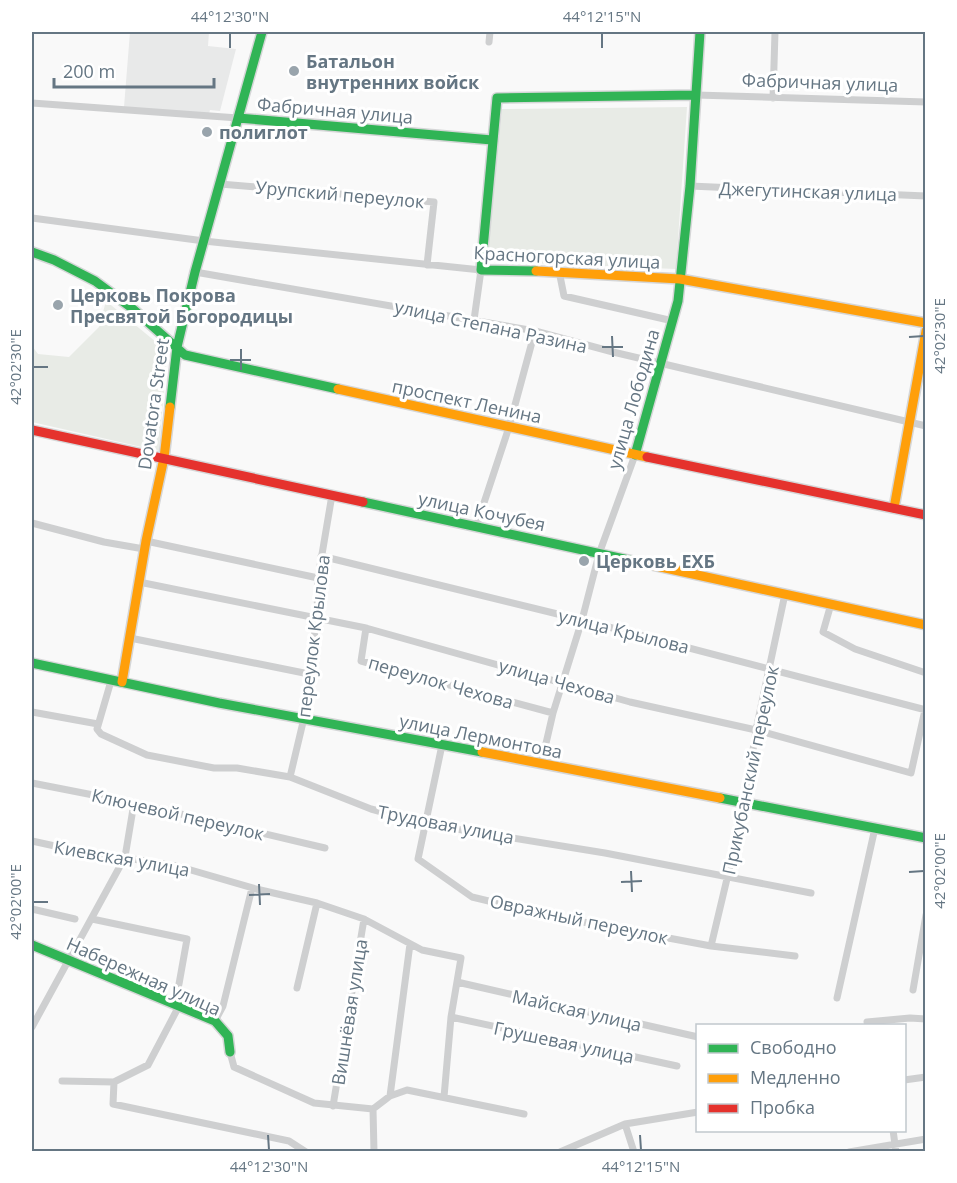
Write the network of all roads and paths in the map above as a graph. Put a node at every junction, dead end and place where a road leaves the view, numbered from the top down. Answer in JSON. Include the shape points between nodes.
{"nodes":[{"id":1,"x":262,"y":32,"type":"edge"},
{"id":2,"x":490,"y":32,"type":"edge"},
{"id":3,"x":700,"y":32,"type":"edge"},
{"id":4,"x":775,"y":32,"type":"edge"},
{"id":5,"x":489,"y":42,"type":"dead end"},
{"id":6,"x":696,"y":96,"type":"junction"},
{"id":7,"x":773,"y":98,"type":"junction"},
{"id":8,"x":926,"y":102,"type":"edge"},
{"id":9,"x":32,"y":103,"type":"edge"},
{"id":10,"x":238,"y":118,"type":"junction"},
{"id":11,"x":492,"y":140,"type":"junction"},
{"id":12,"x":220,"y":184,"type":"junction"},
{"id":13,"x":690,"y":186,"type":"junction"},
{"id":14,"x":926,"y":196,"type":"edge"},
{"id":15,"x":32,"y":218,"type":"edge"},
{"id":16,"x":204,"y":242,"type":"junction"},
{"id":17,"x":32,"y":252,"type":"edge"},
{"id":18,"x":427,"y":265,"type":"junction"},
{"id":19,"x":480,"y":270,"type":"junction"},
{"id":20,"x":559,"y":271,"type":"junction"},
{"id":21,"x":195,"y":272,"type":"junction"},
{"id":22,"x":680,"y":279,"type":"junction"},
{"id":23,"x":474,"y":320,"type":"junction"},
{"id":24,"x":673,"y":321,"type":"junction"},
{"id":25,"x":926,"y":323,"type":"edge"},
{"id":26,"x":535,"y":331,"type":"junction"},
{"id":27,"x":926,"y":331,"type":"edge"},
{"id":28,"x":177,"y":347,"type":"junction"},
{"id":29,"x":661,"y":363,"type":"junction"},
{"id":30,"x":909,"y":422,"type":"junction"},
{"id":31,"x":926,"y":426,"type":"edge"},
{"id":32,"x":509,"y":427,"type":"junction"},
{"id":33,"x":32,"y":430,"type":"edge"},
{"id":34,"x":635,"y":455,"type":"junction"},
{"id":35,"x":164,"y":458,"type":"junction"},
{"id":36,"x":332,"y":495,"type":"junction"},
{"id":37,"x":894,"y":508,"type":"junction"},
{"id":38,"x":926,"y":515,"type":"edge"},
{"id":39,"x":32,"y":523,"type":"edge"},
{"id":40,"x":476,"y":526,"type":"junction"},
{"id":41,"x":145,"y":545,"type":"junction"},
{"id":42,"x":599,"y":554,"type":"junction"},
{"id":43,"x":321,"y":556,"type":"junction"},
{"id":44,"x":318,"y":578,"type":"junction"},
{"id":45,"x":139,"y":582,"type":"junction"},
{"id":46,"x":785,"y":594,"type":"junction"},
{"id":47,"x":831,"y":604,"type":"junction"},
{"id":48,"x":316,"y":618,"type":"junction"},
{"id":49,"x":582,"y":620,"type":"junction"},
{"id":50,"x":926,"y":625,"type":"edge"},
{"id":51,"x":366,"y":628,"type":"junction"},
{"id":52,"x":130,"y":638,"type":"junction"},
{"id":53,"x":32,"y":663,"type":"edge"},
{"id":54,"x":771,"y":669,"type":"junction"},
{"id":55,"x":926,"y":673,"type":"edge"},
{"id":56,"x":309,"y":674,"type":"junction"},
{"id":57,"x":111,"y":681,"type":"junction"},
{"id":58,"x":122,"y":682,"type":"junction"},
{"id":59,"x":562,"y":682,"type":"junction"},
{"id":60,"x":925,"y":710,"type":"edge"},
{"id":61,"x":32,"y":712,"type":"edge"},
{"id":62,"x":553,"y":713,"type":"junction"},
{"id":63,"x":304,"y":718,"type":"junction"},
{"id":64,"x":98,"y":724,"type":"junction"},
{"id":65,"x":756,"y":730,"type":"junction"},
{"id":66,"x":442,"y":745,"type":"junction"},
{"id":67,"x":541,"y":765,"type":"junction"},
{"id":68,"x":290,"y":777,"type":"junction"},
{"id":69,"x":32,"y":783,"type":"edge"},
{"id":70,"x":134,"y":803,"type":"junction"},
{"id":71,"x":745,"y":803,"type":"junction"},
{"id":72,"x":426,"y":824,"type":"junction"},
{"id":73,"x":875,"y":828,"type":"junction"},
{"id":74,"x":926,"y":837,"type":"edge"},
{"id":75,"x":32,"y":841,"type":"edge"},
{"id":76,"x":325,"y":848,"type":"dead end"},
{"id":77,"x":125,"y":857,"type":"junction"},
{"id":78,"x":728,"y":877,"type":"junction"},
{"id":79,"x":252,"y":888,"type":"junction"},
{"id":80,"x":811,"y":893,"type":"dead end"},
{"id":81,"x":317,"y":903,"type":"junction"},
{"id":82,"x":32,"y":909,"type":"edge"},
{"id":83,"x":926,"y":915,"type":"edge"},
{"id":84,"x":75,"y":919,"type":"dead end"},
{"id":85,"x":92,"y":919,"type":"junction"},
{"id":86,"x":364,"y":919,"type":"junction"},
{"id":87,"x":410,"y":944,"type":"junction"},
{"id":88,"x":32,"y":945,"type":"edge"},
{"id":89,"x":711,"y":945,"type":"junction"},
{"id":90,"x":795,"y":956,"type":"dead end"},
{"id":91,"x":69,"y":961,"type":"junction"},
{"id":92,"x":456,"y":982,"type":"junction"},
{"id":93,"x":297,"y":988,"type":"dead end"},
{"id":94,"x":913,"y":990,"type":"dead end"},
{"id":95,"x":837,"y":998,"type":"dead end"},
{"id":96,"x":175,"y":1005,"type":"junction"},
{"id":97,"x":451,"y":1017,"type":"junction"},
{"id":98,"x":926,"y":1019,"type":"edge"},
{"id":99,"x":215,"y":1021,"type":"junction"},
{"id":100,"x":867,"y":1022,"type":"dead end"},
{"id":101,"x":32,"y":1027,"type":"edge"},
{"id":102,"x":696,"y":1037,"type":"edge"},
{"id":103,"x":230,"y":1052,"type":"joint"},
{"id":104,"x":677,"y":1066,"type":"dead end"},
{"id":105,"x":926,"y":1077,"type":"edge"},
{"id":106,"x":906,"y":1080,"type":"edge"},
{"id":107,"x":62,"y":1081,"type":"dead end"},
{"id":108,"x":114,"y":1082,"type":"junction"},
{"id":109,"x":390,"y":1096,"type":"junction"},
{"id":110,"x":444,"y":1098,"type":"junction"},
{"id":111,"x":333,"y":1106,"type":"junction"},
{"id":112,"x":373,"y":1109,"type":"junction"},
{"id":113,"x":696,"y":1112,"type":"edge"},
{"id":114,"x":524,"y":1114,"type":"dead end"},
{"id":115,"x":625,"y":1124,"type":"junction"},
{"id":116,"x":893,"y":1132,"type":"edge"},
{"id":117,"x":926,"y":1139,"type":"edge"},
{"id":118,"x":895,"y":1148,"type":"edge"},
{"id":119,"x":306,"y":1152,"type":"edge"},
{"id":120,"x":374,"y":1152,"type":"edge"},
{"id":121,"x":560,"y":1152,"type":"edge"},
{"id":122,"x":634,"y":1152,"type":"edge"},
{"id":123,"x":849,"y":1152,"type":"edge"}],
"edges":[{"from":1,"to":10,"type":"street","name":"Dovatora Street"},
{"from":2,"to":5,"type":"street"},
{"from":3,"to":6,"type":"street","name":"улица Лободина"},
{"from":4,"to":7,"type":"street"},
{"from":6,"to":7,"type":"street","name":"Фабричная улица"},
{"from":6,"to":11,"type":"street","name":"Фабричная улица","via":[[497,98]]},
{"from":6,"to":13,"type":"street","name":"улица Лободина"},
{"from":7,"to":8,"type":"street","name":"Фабричная улица"},
{"from":9,"to":10,"type":"street","name":"Фабричная улица"},
{"from":10,"to":11,"type":"street","name":"Фабричная улица"},
{"from":10,"to":12,"type":"street","name":"Dovatora Street"},
{"from":11,"to":19,"type":"street"},
{"from":12,"to":16,"type":"street","name":"Dovatora Street"},
{"from":12,"to":18,"type":"street","name":"Урупский переулок","via":[[434,202]]},
{"from":13,"to":14,"type":"street","name":"Джегутинская улица"},
{"from":13,"to":22,"type":"street","name":"улица Лободина"},
{"from":15,"to":16,"type":"street"},
{"from":16,"to":18,"type":"street","name":"Красногорская улица"},
{"from":16,"to":21,"type":"street","name":"Dovatora Street"},
{"from":17,"to":28,"type":"street","name":"проспект Ленина","via":[[103,288]]},
{"from":18,"to":19,"type":"street","name":"Красногорская улица"},
{"from":19,"to":20,"type":"street","name":"Красногорская улица"},
{"from":19,"to":23,"type":"street"},
{"from":20,"to":22,"type":"street","name":"Красногорская улица"},
{"from":20,"to":24,"type":"street","via":[[564,296]]},
{"from":21,"to":23,"type":"street","name":"улица Степана Разина"},
{"from":21,"to":28,"type":"street","name":"Dovatora Street"},
{"from":22,"to":24,"type":"street","name":"улица Лободина"},
{"from":22,"to":25,"type":"street","name":"Красногорская улица"},
{"from":23,"to":26,"type":"street","name":"улица Степана Разина"},
{"from":24,"to":29,"type":"street","name":"улица Лободина"},
{"from":26,"to":29,"type":"street","name":"улица Степана Разина"},
{"from":26,"to":32,"type":"street"},
{"from":27,"to":30,"type":"street"},
{"from":28,"to":32,"type":"street","name":"проспект Ленина","via":[[185,355]]},
{"from":28,"to":35,"type":"street","name":"Dovatora Street"},
{"from":29,"to":30,"type":"street","name":"улица Степана Разина"},
{"from":29,"to":34,"type":"street","name":"улица Лободина"},
{"from":30,"to":31,"type":"street","name":"улица Степана Разина"},
{"from":30,"to":37,"type":"street"},
{"from":32,"to":34,"type":"street","name":"проспект Ленина"},
{"from":32,"to":40,"type":"street"},
{"from":33,"to":35,"type":"street","name":"улица Кочубея"},
{"from":34,"to":37,"type":"street","name":"проспект Ленина"},
{"from":34,"to":42,"type":"street","name":"улица Лободина"},
{"from":35,"to":36,"type":"street","name":"улица Кочубея"},
{"from":35,"to":41,"type":"street","name":"Dovatora Street"},
{"from":36,"to":40,"type":"street","name":"улица Кочубея"},
{"from":36,"to":43,"type":"street","name":"переулок Крылова"},
{"from":37,"to":38,"type":"street","name":"проспект Ленина"},
{"from":39,"to":41,"type":"street","via":[[104,542]]},
{"from":40,"to":42,"type":"street","name":"улица Кочубея"},
{"from":41,"to":44,"type":"street"},
{"from":41,"to":45,"type":"street","name":"Dovatora Street"},
{"from":42,"to":46,"type":"street","name":"улица Кочубея"},
{"from":42,"to":49,"type":"street","name":"улица Лободина"},
{"from":43,"to":44,"type":"street","name":"переулок Крылова"},
{"from":43,"to":49,"type":"street","name":"улица Крылова"},
{"from":44,"to":48,"type":"street","name":"переулок Крылова"},
{"from":45,"to":48,"type":"street","name":"улица Чехова"},
{"from":45,"to":52,"type":"street","name":"Dovatora Street"},
{"from":46,"to":47,"type":"street","name":"улица Кочубея"},
{"from":46,"to":54,"type":"street","name":"Прикубанский переулок"},
{"from":47,"to":50,"type":"street","name":"улица Кочубея"},
{"from":47,"to":55,"type":"street","via":[[823,632],[855,649]]},
{"from":48,"to":51,"type":"street","name":"улица Чехова"},
{"from":48,"to":56,"type":"street","name":"переулок Крылова"},
{"from":49,"to":54,"type":"street","name":"улица Крылова"},
{"from":49,"to":59,"type":"street","name":"улица Лободина"},
{"from":51,"to":59,"type":"street","name":"улица Чехова"},
{"from":51,"to":62,"type":"street","name":"переулок Чехова","via":[[361,661]]},
{"from":52,"to":56,"type":"street"},
{"from":52,"to":58,"type":"street","name":"Dovatora Street"},
{"from":53,"to":57,"type":"street","name":"улица Лермонтова"},
{"from":54,"to":60,"type":"street","name":"улица Крылова"},
{"from":54,"to":65,"type":"street","name":"Прикубанский переулок"},
{"from":56,"to":63,"type":"street","name":"переулок Крылова"},
{"from":57,"to":58,"type":"street","name":"улица Лермонтова"},
{"from":57,"to":64,"type":"street"},
{"from":58,"to":63,"type":"street","name":"улица Лермонтова"},
{"from":59,"to":62,"type":"street","name":"улица Лободина"},
{"from":59,"to":65,"type":"street","name":"улица Чехова","via":[[630,702]]},
{"from":60,"to":65,"type":"street","name":"улица Чехова","via":[[911,773]]},
{"from":61,"to":64,"type":"street"},
{"from":62,"to":67,"type":"street","name":"улица Лободина"},
{"from":63,"to":66,"type":"street","name":"улица Лермонтова"},
{"from":63,"to":68,"type":"street","name":"переулок Крылова"},
{"from":64,"to":68,"type":"street","name":"Трудовая улица","via":[[101,734],[147,755]]},
{"from":65,"to":71,"type":"street","name":"Прикубанский переулок"},
{"from":66,"to":67,"type":"street","name":"улица Лермонтова"},
{"from":66,"to":72,"type":"street","name":"Овражный переулок"},
{"from":67,"to":71,"type":"street","name":"улица Лермонтова"},
{"from":68,"to":72,"type":"street","name":"Трудовая улица","via":[[371,809]]},
{"from":69,"to":70,"type":"street","name":"Ключевой переулок"},
{"from":70,"to":76,"type":"street","name":"Ключевой переулок"},
{"from":70,"to":77,"type":"street"},
{"from":71,"to":73,"type":"street","name":"улица Лермонтова"},
{"from":71,"to":78,"type":"street","name":"Прикубанский переулок"},
{"from":72,"to":78,"type":"street","name":"Трудовая улица"},
{"from":72,"to":89,"type":"street","name":"Овражный переулок","via":[[418,859],[472,897],[551,916]]},
{"from":73,"to":74,"type":"street","name":"улица Лермонтова"},
{"from":73,"to":95,"type":"street"},
{"from":75,"to":77,"type":"street","name":"Киевская улица"},
{"from":77,"to":79,"type":"street","name":"Киевская улица","via":[[177,866]]},
{"from":77,"to":85,"type":"street"},
{"from":78,"to":80,"type":"street","name":"Трудовая улица"},
{"from":78,"to":89,"type":"street","name":"Прикубанский переулок"},
{"from":79,"to":81,"type":"street","name":"Киевская улица"},
{"from":79,"to":99,"type":"street","via":[[223,1006]]},
{"from":81,"to":86,"type":"street","name":"Киевская улица"},
{"from":81,"to":93,"type":"street"},
{"from":82,"to":84,"type":"street"},
{"from":83,"to":94,"type":"street"},
{"from":85,"to":91,"type":"street"},
{"from":85,"to":96,"type":"street","via":[[187,939]]},
{"from":86,"to":87,"type":"street","name":"Киевская улица"},
{"from":86,"to":111,"type":"street","name":"Вишнёвая улица"},
{"from":87,"to":92,"type":"street","name":"Киевская улица","via":[[461,958]]},
{"from":87,"to":109,"type":"street"},
{"from":88,"to":91,"type":"street","name":"Набережная улица"},
{"from":89,"to":90,"type":"street","name":"Овражный переулок"},
{"from":91,"to":96,"type":"street","name":"Набережная улица"},
{"from":91,"to":101,"type":"street"},
{"from":92,"to":97,"type":"street","name":"Киевская улица"},
{"from":92,"to":102,"type":"street","name":"Майская улица"},
{"from":96,"to":99,"type":"street","name":"Набережная улица"},
{"from":96,"to":108,"type":"street","via":[[148,1065]]},
{"from":97,"to":104,"type":"street","name":"Грушевая улица"},
{"from":97,"to":110,"type":"street","name":"Киевская улица"},
{"from":98,"to":100,"type":"street"},
{"from":99,"to":103,"type":"street","name":"Набережная улица","via":[[228,1036]]},
{"from":103,"to":111,"type":"street","name":"Набережная улица","via":[[234,1067],[314,1103]]},
{"from":105,"to":106,"type":"street"},
{"from":107,"to":108,"type":"street"},
{"from":108,"to":119,"type":"street","via":[[113,1104],[289,1142]]},
{"from":109,"to":110,"type":"street","via":[[407,1090]]},
{"from":109,"to":112,"type":"street"},
{"from":110,"to":114,"type":"street"},
{"from":111,"to":112,"type":"street","name":"Набережная улица"},
{"from":112,"to":120,"type":"street"},
{"from":113,"to":115,"type":"street"},
{"from":115,"to":121,"type":"street"},
{"from":115,"to":122,"type":"street"},
{"from":116,"to":118,"type":"street"},
{"from":117,"to":118,"type":"street"},
{"from":118,"to":123,"type":"street"}]}
